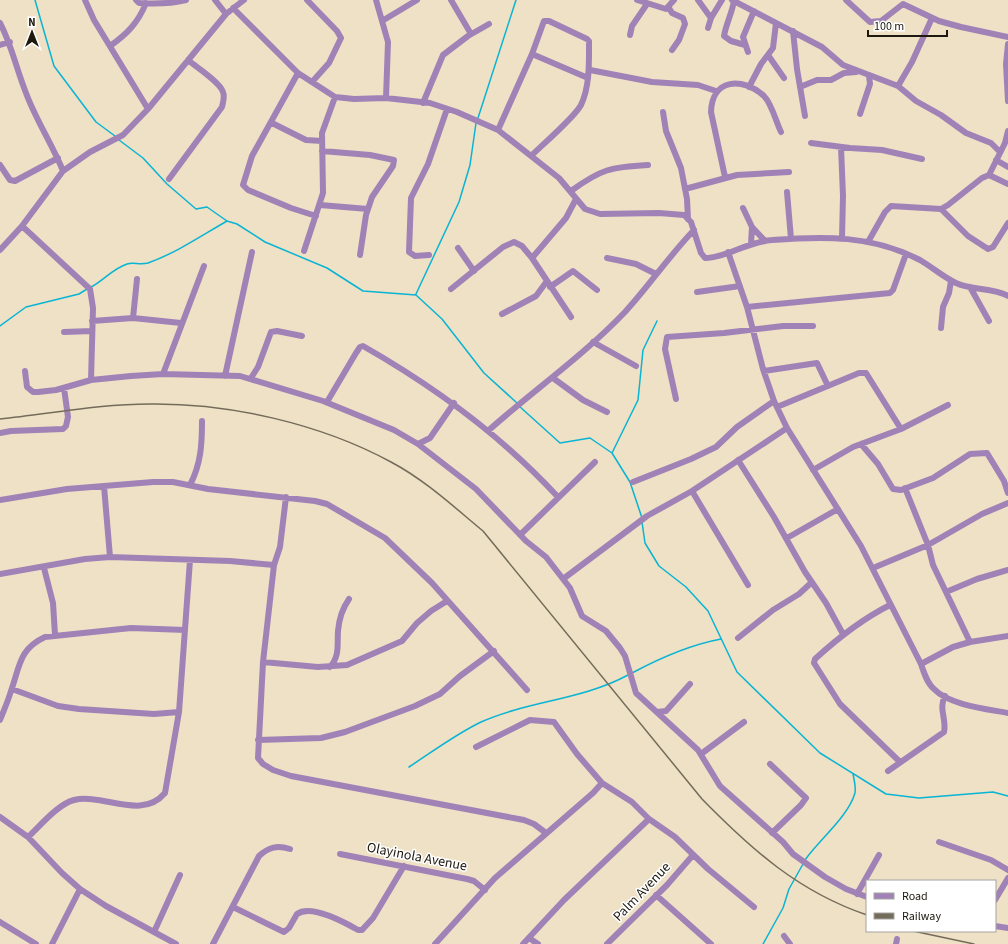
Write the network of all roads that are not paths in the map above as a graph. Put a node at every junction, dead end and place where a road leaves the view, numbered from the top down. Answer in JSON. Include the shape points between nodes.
{"nodes":[{"id":1,"x":85,"y":0,"type":"edge"},
{"id":2,"x":136,"y":0,"type":"edge"},
{"id":3,"x":186,"y":0,"type":"edge"},
{"id":4,"x":215,"y":0,"type":"edge"},
{"id":5,"x":244,"y":0,"type":"edge"},
{"id":6,"x":307,"y":0,"type":"edge"},
{"id":7,"x":376,"y":0,"type":"edge"},
{"id":8,"x":417,"y":0,"type":"edge"},
{"id":9,"x":451,"y":0,"type":"edge"},
{"id":10,"x":637,"y":0,"type":"edge"},
{"id":11,"x":674,"y":0,"type":"edge"},
{"id":12,"x":698,"y":0,"type":"edge"},
{"id":13,"x":722,"y":0,"type":"edge"},
{"id":14,"x":733,"y":0,"type":"edge"},
{"id":15,"x":846,"y":0,"type":"edge"},
{"id":16,"x":146,"y":3,"type":"junction"},
{"id":17,"x":647,"y":4,"type":"junction"},
{"id":18,"x":233,"y":8,"type":"junction"},
{"id":19,"x":669,"y":8,"type":"junction"},
{"id":20,"x":754,"y":11,"type":"junction"},
{"id":21,"x":226,"y":14,"type":"junction"},
{"id":22,"x":711,"y":18,"type":"junction"},
{"id":23,"x":932,"y":18,"type":"junction"},
{"id":24,"x":382,"y":21,"type":"junction"},
{"id":25,"x":0,"y":23,"type":"edge"},
{"id":26,"x":776,"y":23,"type":"junction"},
{"id":27,"x":489,"y":24,"type":"dead end"},
{"id":28,"x":708,"y":28,"type":"dead end"},
{"id":29,"x":793,"y":31,"type":"junction"},
{"id":30,"x":471,"y":34,"type":"junction"},
{"id":31,"x":630,"y":35,"type":"dead end"},
{"id":32,"x":1008,"y":37,"type":"edge"},
{"id":33,"x":10,"y":42,"type":"junction"},
{"id":34,"x":1008,"y":44,"type":"edge"},
{"id":35,"x":746,"y":45,"type":"junction"},
{"id":36,"x":0,"y":46,"type":"edge"},
{"id":37,"x":110,"y":46,"type":"junction"},
{"id":38,"x":672,"y":50,"type":"dead end"},
{"id":39,"x":748,"y":52,"type":"dead end"},
{"id":40,"x":532,"y":54,"type":"junction"},
{"id":41,"x":768,"y":55,"type":"junction"},
{"id":42,"x":188,"y":60,"type":"junction"},
{"id":43,"x":1007,"y":65,"type":"edge"},
{"id":44,"x":590,"y":70,"type":"junction"},
{"id":45,"x":859,"y":71,"type":"junction"},
{"id":46,"x":298,"y":73,"type":"junction"},
{"id":47,"x":869,"y":76,"type":"junction"},
{"id":48,"x":588,"y":78,"type":"junction"},
{"id":49,"x":784,"y":78,"type":"dead end"},
{"id":50,"x":312,"y":82,"type":"junction"},
{"id":51,"x":898,"y":86,"type":"junction"},
{"id":52,"x":749,"y":87,"type":"junction"},
{"id":53,"x":800,"y":87,"type":"junction"},
{"id":54,"x":716,"y":91,"type":"junction"},
{"id":55,"x":335,"y":97,"type":"junction"},
{"id":56,"x":386,"y":98,"type":"junction"},
{"id":57,"x":1008,"y":101,"type":"edge"},
{"id":58,"x":423,"y":102,"type":"junction"},
{"id":59,"x":447,"y":109,"type":"junction"},
{"id":60,"x":148,"y":110,"type":"junction"},
{"id":61,"x":663,"y":112,"type":"dead end"},
{"id":62,"x":860,"y":114,"type":"dead end"},
{"id":63,"x":805,"y":116,"type":"dead end"},
{"id":64,"x":272,"y":123,"type":"junction"},
{"id":65,"x":498,"y":130,"type":"junction"},
{"id":66,"x":1008,"y":131,"type":"edge"},
{"id":67,"x":781,"y":132,"type":"dead end"},
{"id":68,"x":322,"y":141,"type":"junction"},
{"id":69,"x":811,"y":143,"type":"dead end"},
{"id":70,"x":841,"y":147,"type":"junction"},
{"id":71,"x":322,"y":151,"type":"junction"},
{"id":72,"x":999,"y":151,"type":"junction"},
{"id":73,"x":531,"y":156,"type":"junction"},
{"id":74,"x":58,"y":158,"type":"junction"},
{"id":75,"x":922,"y":159,"type":"dead end"},
{"id":76,"x":996,"y":160,"type":"junction"},
{"id":77,"x":0,"y":165,"type":"edge"},
{"id":78,"x":648,"y":165,"type":"dead end"},
{"id":79,"x":1008,"y":167,"type":"edge"},
{"id":80,"x":63,"y":171,"type":"junction"},
{"id":81,"x":789,"y":172,"type":"dead end"},
{"id":82,"x":989,"y":175,"type":"junction"},
{"id":83,"x":725,"y":177,"type":"junction"},
{"id":84,"x":170,"y":179,"type":"dead end"},
{"id":85,"x":1008,"y":184,"type":"edge"},
{"id":86,"x":686,"y":189,"type":"junction"},
{"id":87,"x":571,"y":191,"type":"junction"},
{"id":88,"x":787,"y":192,"type":"dead end"},
{"id":89,"x":576,"y":199,"type":"junction"},
{"id":90,"x":320,"y":205,"type":"junction"},
{"id":91,"x":743,"y":208,"type":"dead end"},
{"id":92,"x":368,"y":209,"type":"junction"},
{"id":93,"x":941,"y":209,"type":"junction"},
{"id":94,"x":316,"y":216,"type":"junction"},
{"id":95,"x":688,"y":219,"type":"junction"},
{"id":96,"x":1008,"y":223,"type":"edge"},
{"id":97,"x":22,"y":226,"type":"junction"},
{"id":98,"x":752,"y":227,"type":"junction"},
{"id":99,"x":694,"y":230,"type":"junction"},
{"id":100,"x":842,"y":238,"type":"junction"},
{"id":101,"x":791,"y":239,"type":"junction"},
{"id":102,"x":765,"y":241,"type":"junction"},
{"id":103,"x":868,"y":242,"type":"junction"},
{"id":104,"x":751,"y":244,"type":"junction"},
{"id":105,"x":458,"y":248,"type":"dead end"},
{"id":106,"x":0,"y":250,"type":"edge"},
{"id":107,"x":304,"y":251,"type":"dead end"},
{"id":108,"x":252,"y":252,"type":"dead end"},
{"id":109,"x":728,"y":252,"type":"junction"},
{"id":110,"x":906,"y":254,"type":"junction"},
{"id":111,"x":360,"y":255,"type":"dead end"},
{"id":112,"x":429,"y":255,"type":"dead end"},
{"id":113,"x":532,"y":258,"type":"junction"},
{"id":114,"x":607,"y":258,"type":"dead end"},
{"id":115,"x":204,"y":266,"type":"dead end"},
{"id":116,"x":474,"y":271,"type":"junction"},
{"id":117,"x":656,"y":274,"type":"junction"},
{"id":118,"x":137,"y":279,"type":"dead end"},
{"id":119,"x":951,"y":281,"type":"junction"},
{"id":120,"x":548,"y":284,"type":"junction"},
{"id":121,"x":740,"y":286,"type":"junction"},
{"id":122,"x":970,"y":287,"type":"junction"},
{"id":123,"x":451,"y":289,"type":"dead end"},
{"id":124,"x":597,"y":290,"type":"dead end"},
{"id":125,"x":697,"y":292,"type":"dead end"},
{"id":126,"x":1008,"y":296,"type":"edge"},
{"id":127,"x":747,"y":307,"type":"junction"},
{"id":128,"x":502,"y":314,"type":"dead end"},
{"id":129,"x":571,"y":317,"type":"dead end"},
{"id":130,"x":133,"y":318,"type":"junction"},
{"id":131,"x":92,"y":321,"type":"junction"},
{"id":132,"x":988,"y":321,"type":"dead end"},
{"id":133,"x":181,"y":323,"type":"junction"},
{"id":134,"x":813,"y":326,"type":"dead end"},
{"id":135,"x":941,"y":328,"type":"dead end"},
{"id":136,"x":92,"y":331,"type":"junction"},
{"id":137,"x":754,"y":331,"type":"junction"},
{"id":138,"x":64,"y":332,"type":"dead end"},
{"id":139,"x":302,"y":336,"type":"dead end"},
{"id":140,"x":593,"y":342,"type":"junction"},
{"id":141,"x":636,"y":366,"type":"dead end"},
{"id":142,"x":25,"y":371,"type":"dead end"},
{"id":143,"x":764,"y":371,"type":"junction"},
{"id":144,"x":163,"y":374,"type":"junction"},
{"id":145,"x":225,"y":376,"type":"junction"},
{"id":146,"x":251,"y":378,"type":"junction"},
{"id":147,"x":553,"y":378,"type":"junction"},
{"id":148,"x":91,"y":380,"type":"junction"},
{"id":149,"x":828,"y":386,"type":"junction"},
{"id":150,"x":64,"y":388,"type":"junction"},
{"id":151,"x":676,"y":399,"type":"dead end"},
{"id":152,"x":774,"y":401,"type":"junction"},
{"id":153,"x":326,"y":402,"type":"junction"},
{"id":154,"x":454,"y":403,"type":"junction"},
{"id":155,"x":948,"y":405,"type":"dead end"},
{"id":156,"x":777,"y":407,"type":"junction"},
{"id":157,"x":607,"y":412,"type":"dead end"},
{"id":158,"x":202,"y":421,"type":"dead end"},
{"id":159,"x":787,"y":428,"type":"junction"},
{"id":160,"x":901,"y":429,"type":"junction"},
{"id":161,"x":489,"y":430,"type":"junction"},
{"id":162,"x":0,"y":433,"type":"edge"},
{"id":163,"x":418,"y":444,"type":"junction"},
{"id":164,"x":861,"y":444,"type":"junction"},
{"id":165,"x":738,"y":460,"type":"junction"},
{"id":166,"x":595,"y":462,"type":"dead end"},
{"id":167,"x":813,"y":470,"type":"junction"},
{"id":168,"x":633,"y":482,"type":"dead end"},
{"id":169,"x":190,"y":485,"type":"junction"},
{"id":170,"x":104,"y":486,"type":"junction"},
{"id":171,"x":905,"y":488,"type":"junction"},
{"id":172,"x":692,"y":491,"type":"junction"},
{"id":173,"x":1008,"y":493,"type":"edge"},
{"id":174,"x":286,"y":497,"type":"junction"},
{"id":175,"x":558,"y":497,"type":"junction"},
{"id":176,"x":0,"y":500,"type":"edge"},
{"id":177,"x":1008,"y":503,"type":"edge"},
{"id":178,"x":838,"y":509,"type":"junction"},
{"id":179,"x":520,"y":535,"type":"junction"},
{"id":180,"x":786,"y":538,"type":"junction"},
{"id":181,"x":928,"y":545,"type":"junction"},
{"id":182,"x":110,"y":557,"type":"junction"},
{"id":183,"x":190,"y":560,"type":"junction"},
{"id":184,"x":274,"y":565,"type":"junction"},
{"id":185,"x":44,"y":568,"type":"junction"},
{"id":186,"x":873,"y":568,"type":"junction"},
{"id":187,"x":1008,"y":570,"type":"edge"},
{"id":188,"x":0,"y":574,"type":"edge"},
{"id":189,"x":563,"y":579,"type":"junction"},
{"id":190,"x":812,"y":582,"type":"junction"},
{"id":191,"x":748,"y":585,"type":"dead end"},
{"id":192,"x":946,"y":592,"type":"junction"},
{"id":193,"x":348,"y":599,"type":"dead end"},
{"id":194,"x":448,"y":600,"type":"junction"},
{"id":195,"x":890,"y":605,"type":"junction"},
{"id":196,"x":185,"y":630,"type":"junction"},
{"id":197,"x":843,"y":634,"type":"junction"},
{"id":198,"x":55,"y":635,"type":"junction"},
{"id":199,"x":1008,"y":636,"type":"edge"},
{"id":200,"x":738,"y":638,"type":"dead end"},
{"id":201,"x":970,"y":642,"type":"junction"},
{"id":202,"x":494,"y":651,"type":"junction"},
{"id":203,"x":264,"y":662,"type":"junction"},
{"id":204,"x":921,"y":664,"type":"junction"},
{"id":205,"x":330,"y":667,"type":"junction"},
{"id":206,"x":690,"y":684,"type":"dead end"},
{"id":207,"x":12,"y":689,"type":"junction"},
{"id":208,"x":527,"y":690,"type":"dead end"},
{"id":209,"x":945,"y":696,"type":"junction"},
{"id":210,"x":179,"y":712,"type":"junction"},
{"id":211,"x":657,"y":712,"type":"junction"},
{"id":212,"x":1008,"y":713,"type":"edge"},
{"id":213,"x":0,"y":720,"type":"edge"},
{"id":214,"x":744,"y":722,"type":"dead end"},
{"id":215,"x":258,"y":740,"type":"junction"},
{"id":216,"x":476,"y":747,"type":"dead end"},
{"id":217,"x":701,"y":754,"type":"junction"},
{"id":218,"x":900,"y":762,"type":"junction"},
{"id":219,"x":770,"y":764,"type":"dead end"},
{"id":220,"x":888,"y":771,"type":"dead end"},
{"id":221,"x":602,"y":783,"type":"junction"},
{"id":222,"x":0,"y":817,"type":"edge"},
{"id":223,"x":649,"y":819,"type":"junction"},
{"id":224,"x":546,"y":833,"type":"junction"},
{"id":225,"x":772,"y":833,"type":"junction"},
{"id":226,"x":28,"y":837,"type":"junction"},
{"id":227,"x":939,"y":842,"type":"dead end"},
{"id":228,"x":290,"y":849,"type":"dead end"},
{"id":229,"x":340,"y":854,"type":"dead end"},
{"id":230,"x":693,"y":855,"type":"junction"},
{"id":231,"x":879,"y":855,"type":"dead end"},
{"id":232,"x":404,"y":866,"type":"junction"},
{"id":233,"x":1008,"y":870,"type":"edge"},
{"id":234,"x":180,"y":875,"type":"dead end"},
{"id":235,"x":1008,"y":878,"type":"edge"},
{"id":236,"x":80,"y":889,"type":"junction"},
{"id":237,"x":485,"y":890,"type":"junction"},
{"id":238,"x":857,"y":894,"type":"junction"},
{"id":239,"x":656,"y":895,"type":"junction"},
{"id":240,"x":866,"y":897,"type":"edge"},
{"id":241,"x":996,"y":898,"type":"edge"},
{"id":242,"x":233,"y":907,"type":"junction"},
{"id":243,"x":754,"y":907,"type":"dead end"},
{"id":244,"x":0,"y":922,"type":"edge"},
{"id":245,"x":996,"y":926,"type":"edge"},
{"id":246,"x":1008,"y":928,"type":"edge"},
{"id":247,"x":154,"y":932,"type":"junction"},
{"id":248,"x":784,"y":936,"type":"dead end"},
{"id":249,"x":529,"y":938,"type":"junction"},
{"id":250,"x":36,"y":944,"type":"edge"},
{"id":251,"x":52,"y":944,"type":"edge"},
{"id":252,"x":176,"y":944,"type":"edge"},
{"id":253,"x":213,"y":944,"type":"edge"},
{"id":254,"x":435,"y":944,"type":"edge"},
{"id":255,"x":523,"y":944,"type":"edge"},
{"id":256,"x":538,"y":944,"type":"edge"},
{"id":257,"x":607,"y":944,"type":"edge"},
{"id":258,"x":711,"y":944,"type":"edge"},
{"id":259,"x":790,"y":944,"type":"edge"}],
"edges":[{"from":1,"to":37,"type":"street"},
{"from":2,"to":16,"type":"street","via":[[139,3]]},
{"from":3,"to":16,"type":"street","via":[[174,3]]},
{"from":4,"to":21,"type":"street"},
{"from":5,"to":18,"type":"street"},
{"from":6,"to":50,"type":"street","via":[[342,38],[329,63]]},
{"from":7,"to":24,"type":"street"},
{"from":8,"to":24,"type":"street"},
{"from":9,"to":30,"type":"street"},
{"from":10,"to":17,"type":"street"},
{"from":11,"to":19,"type":"street"},
{"from":12,"to":22,"type":"street"},
{"from":13,"to":22,"type":"street"},
{"from":14,"to":20,"type":"street"},
{"from":14,"to":35,"type":"street","via":[[732,13],[724,36]]},
{"from":15,"to":23,"type":"street","via":[[870,22],[881,21],[903,4]]},
{"from":16,"to":37,"type":"street","via":[[134,27]]},
{"from":17,"to":19,"type":"street","via":[[662,9]]},
{"from":17,"to":31,"type":"street","via":[[632,26]]},
{"from":18,"to":21,"type":"street"},
{"from":18,"to":46,"type":"street"},
{"from":19,"to":38,"type":"street","via":[[672,13],[683,18],[686,24]]},
{"from":20,"to":26,"type":"street"},
{"from":20,"to":35,"type":"street","via":[[743,37]]},
{"from":21,"to":42,"type":"street"},
{"from":22,"to":28,"type":"street"},
{"from":23,"to":32,"type":"street","via":[[961,28]]},
{"from":23,"to":51,"type":"street"},
{"from":24,"to":56,"type":"street","via":[[389,52]]},
{"from":25,"to":33,"type":"street"},
{"from":26,"to":29,"type":"street"},
{"from":26,"to":41,"type":"street","via":[[774,45]]},
{"from":27,"to":30,"type":"street"},
{"from":29,"to":45,"type":"street","via":[[822,47],[843,65]]},
{"from":29,"to":53,"type":"street"},
{"from":30,"to":58,"type":"street","via":[[443,55]]},
{"from":33,"to":36,"type":"street"},
{"from":33,"to":74,"type":"street","via":[[25,91]]},
{"from":34,"to":43,"type":"street"},
{"from":35,"to":39,"type":"street"},
{"from":37,"to":60,"type":"street"},
{"from":40,"to":44,"type":"street","via":[[541,26],[546,20],[589,41]]},
{"from":40,"to":48,"type":"street"},
{"from":40,"to":65,"type":"street"},
{"from":41,"to":49,"type":"street"},
{"from":41,"to":52,"type":"street"},
{"from":42,"to":60,"type":"street"},
{"from":42,"to":84,"type":"street","via":[[220,86],[224,92],[224,99],[222,107]]},
{"from":43,"to":57,"type":"street"},
{"from":44,"to":48,"type":"street"},
{"from":44,"to":54,"type":"street","via":[[652,82],[698,85]]},
{"from":45,"to":47,"type":"street"},
{"from":45,"to":53,"type":"street","via":[[844,73],[831,80],[817,80]]},
{"from":46,"to":50,"type":"street"},
{"from":46,"to":64,"type":"street"},
{"from":47,"to":51,"type":"street"},
{"from":47,"to":62,"type":"street","via":[[870,84]]},
{"from":48,"to":73,"type":"street","via":[[581,105]]},
{"from":50,"to":55,"type":"street"},
{"from":51,"to":72,"type":"street","via":[[916,101],[966,133],[991,143]]},
{"from":52,"to":54,"type":"street","via":[[730,83]]},
{"from":52,"to":67,"type":"street","via":[[764,96]]},
{"from":53,"to":63,"type":"street"},
{"from":54,"to":83,"type":"street","via":[[711,112]]},
{"from":55,"to":56,"type":"street"},
{"from":55,"to":68,"type":"street","via":[[324,123]]},
{"from":56,"to":58,"type":"street"},
{"from":58,"to":59,"type":"street"},
{"from":59,"to":65,"type":"street"},
{"from":59,"to":112,"type":"street","via":[[428,164],[410,202],[409,252],[415,256]]},
{"from":60,"to":80,"type":"street","via":[[123,135],[90,152]]},
{"from":61,"to":86,"type":"street","via":[[666,131],[680,163]]},
{"from":64,"to":68,"type":"street","via":[[306,140]]},
{"from":64,"to":94,"type":"street","via":[[252,156],[243,185],[248,190]]},
{"from":65,"to":73,"type":"street"},
{"from":66,"to":72,"type":"street"},
{"from":68,"to":71,"type":"street"},
{"from":69,"to":70,"type":"street"},
{"from":70,"to":75,"type":"street","via":[[882,150]]},
{"from":70,"to":100,"type":"street"},
{"from":71,"to":90,"type":"street","via":[[323,193]]},
{"from":71,"to":92,"type":"street","via":[[394,160],[393,166],[372,197]]},
{"from":72,"to":76,"type":"street"},
{"from":73,"to":87,"type":"street"},
{"from":74,"to":77,"type":"street","via":[[15,181],[10,180]]},
{"from":74,"to":80,"type":"street"},
{"from":76,"to":79,"type":"street"},
{"from":76,"to":82,"type":"street"},
{"from":78,"to":87,"type":"street","via":[[611,168]]},
{"from":80,"to":97,"type":"street"},
{"from":81,"to":83,"type":"street"},
{"from":82,"to":85,"type":"street"},
{"from":82,"to":93,"type":"street"},
{"from":83,"to":86,"type":"street"},
{"from":86,"to":95,"type":"street"},
{"from":87,"to":89,"type":"street"},
{"from":88,"to":101,"type":"street"},
{"from":89,"to":95,"type":"street","via":[[585,209],[594,213],[674,214],[684,215]]},
{"from":89,"to":113,"type":"street","via":[[566,218]]},
{"from":90,"to":92,"type":"street"},
{"from":90,"to":94,"type":"street"},
{"from":91,"to":98,"type":"street"},
{"from":92,"to":111,"type":"street"},
{"from":93,"to":96,"type":"street","via":[[968,236],[988,249],[993,247]]},
{"from":93,"to":103,"type":"street","via":[[891,206]]},
{"from":94,"to":107,"type":"street"},
{"from":95,"to":99,"type":"street"},
{"from":97,"to":106,"type":"street"},
{"from":97,"to":131,"type":"street","via":[[88,287],[92,294]]},
{"from":98,"to":102,"type":"street"},
{"from":98,"to":104,"type":"street"},
{"from":99,"to":109,"type":"street","via":[[705,258]]},
{"from":99,"to":117,"type":"street"},
{"from":100,"to":101,"type":"street"},
{"from":100,"to":103,"type":"street"},
{"from":101,"to":102,"type":"street"},
{"from":102,"to":104,"type":"street"},
{"from":103,"to":110,"type":"street"},
{"from":104,"to":109,"type":"street"},
{"from":105,"to":116,"type":"street"},
{"from":108,"to":145,"type":"street"},
{"from":109,"to":121,"type":"street"},
{"from":110,"to":119,"type":"street","via":[[920,260]]},
{"from":110,"to":127,"type":"street","via":[[890,293]]},
{"from":113,"to":116,"type":"street","via":[[522,246],[514,242],[503,247]]},
{"from":113,"to":120,"type":"street"},
{"from":114,"to":117,"type":"street","via":[[636,264]]},
{"from":115,"to":133,"type":"street"},
{"from":116,"to":123,"type":"street"},
{"from":117,"to":140,"type":"street","via":[[625,311]]},
{"from":118,"to":130,"type":"street"},
{"from":119,"to":122,"type":"street"},
{"from":119,"to":135,"type":"street","via":[[943,307]]},
{"from":120,"to":124,"type":"street","via":[[573,271]]},
{"from":120,"to":128,"type":"street","via":[[536,296]]},
{"from":120,"to":129,"type":"street"},
{"from":121,"to":125,"type":"street"},
{"from":121,"to":127,"type":"street"},
{"from":122,"to":126,"type":"street","via":[[999,291]]},
{"from":122,"to":132,"type":"street"},
{"from":127,"to":137,"type":"street"},
{"from":130,"to":131,"type":"street"},
{"from":130,"to":133,"type":"street"},
{"from":131,"to":136,"type":"street"},
{"from":133,"to":144,"type":"street"},
{"from":134,"to":137,"type":"street","via":[[783,326]]},
{"from":136,"to":138,"type":"street"},
{"from":136,"to":148,"type":"street"},
{"from":137,"to":143,"type":"street"},
{"from":137,"to":151,"type":"street","via":[[667,337],[665,349]]},
{"from":139,"to":146,"type":"street","via":[[271,332],[258,367]]},
{"from":140,"to":141,"type":"street"},
{"from":140,"to":147,"type":"street"},
{"from":142,"to":150,"type":"street","via":[[27,387],[33,392]]},
{"from":143,"to":149,"type":"street","via":[[815,362]]},
{"from":143,"to":152,"type":"street"},
{"from":144,"to":145,"type":"street"},
{"from":144,"to":148,"type":"street"},
{"from":145,"to":146,"type":"street"},
{"from":146,"to":153,"type":"street"},
{"from":147,"to":157,"type":"street","via":[[583,400]]},
{"from":147,"to":161,"type":"street"},
{"from":148,"to":150,"type":"street"},
{"from":149,"to":156,"type":"street"},
{"from":149,"to":160,"type":"street","via":[[859,373],[868,374]]},
{"from":150,"to":162,"type":"street","via":[[68,417],[63,429]]},
{"from":152,"to":156,"type":"street"},
{"from":152,"to":168,"type":"street","via":[[716,447]]},
{"from":153,"to":154,"type":"street","via":[[363,346]]},
{"from":153,"to":163,"type":"street","via":[[394,430]]},
{"from":154,"to":161,"type":"street"},
{"from":154,"to":163,"type":"street","via":[[430,438]]},
{"from":155,"to":160,"type":"street"},
{"from":156,"to":159,"type":"street"},
{"from":158,"to":169,"type":"street","via":[[199,464]]},
{"from":159,"to":165,"type":"street"},
{"from":159,"to":167,"type":"street"},
{"from":160,"to":164,"type":"street"},
{"from":161,"to":175,"type":"street"},
{"from":163,"to":179,"type":"street","via":[[476,489]]},
{"from":164,"to":167,"type":"street"},
{"from":164,"to":171,"type":"street","via":[[878,464],[890,487],[896,490]]},
{"from":165,"to":172,"type":"street"},
{"from":165,"to":180,"type":"street"},
{"from":166,"to":175,"type":"street"},
{"from":167,"to":178,"type":"street"},
{"from":169,"to":170,"type":"street","via":[[153,482]]},
{"from":169,"to":174,"type":"street"},
{"from":170,"to":176,"type":"street"},
{"from":170,"to":182,"type":"street"},
{"from":171,"to":173,"type":"street","via":[[935,478],[970,454],[987,453],[1004,481]]},
{"from":171,"to":181,"type":"street"},
{"from":172,"to":189,"type":"street","via":[[647,516]]},
{"from":172,"to":191,"type":"street"},
{"from":174,"to":184,"type":"street","via":[[280,547]]},
{"from":174,"to":194,"type":"street","via":[[327,504],[385,538]]},
{"from":175,"to":179,"type":"street"},
{"from":177,"to":181,"type":"street","via":[[982,514]]},
{"from":178,"to":180,"type":"street"},
{"from":178,"to":186,"type":"street"},
{"from":179,"to":189,"type":"street","via":[[543,554]]},
{"from":180,"to":190,"type":"street"},
{"from":181,"to":186,"type":"street"},
{"from":181,"to":192,"type":"street","via":[[933,565]]},
{"from":182,"to":183,"type":"street"},
{"from":182,"to":185,"type":"street","via":[[85,559]]},
{"from":183,"to":184,"type":"street"},
{"from":183,"to":196,"type":"street"},
{"from":184,"to":203,"type":"street"},
{"from":185,"to":188,"type":"street"},
{"from":185,"to":198,"type":"street","via":[[53,603]]},
{"from":186,"to":195,"type":"street"},
{"from":187,"to":192,"type":"street"},
{"from":189,"to":211,"type":"street","via":[[570,588],[582,616],[606,631],[620,648],[625,656],[636,693]]},
{"from":190,"to":197,"type":"street"},
{"from":190,"to":200,"type":"street"},
{"from":192,"to":201,"type":"street"},
{"from":193,"to":205,"type":"street","via":[[341,614],[336,658]]},
{"from":194,"to":202,"type":"street"},
{"from":194,"to":205,"type":"street","via":[[417,623],[402,641],[347,665]]},
{"from":195,"to":197,"type":"street","via":[[873,613]]},
{"from":195,"to":204,"type":"street"},
{"from":196,"to":198,"type":"street","via":[[131,628]]},
{"from":196,"to":210,"type":"street"},
{"from":197,"to":218,"type":"street","via":[[815,658],[816,667],[840,704]]},
{"from":198,"to":207,"type":"street","via":[[35,642],[26,651],[20,661]]},
{"from":199,"to":201,"type":"street"},
{"from":201,"to":204,"type":"street","via":[[953,647]]},
{"from":202,"to":208,"type":"street"},
{"from":202,"to":215,"type":"street","via":[[440,694],[415,706],[345,732],[321,738]]},
{"from":203,"to":205,"type":"street"},
{"from":203,"to":215,"type":"street"},
{"from":204,"to":209,"type":"street","via":[[928,682]]},
{"from":206,"to":211,"type":"street","via":[[666,710]]},
{"from":207,"to":210,"type":"street","via":[[58,706],[79,709],[154,714]]},
{"from":207,"to":213,"type":"street"},
{"from":209,"to":212,"type":"street","via":[[985,709]]},
{"from":209,"to":218,"type":"street","via":[[941,706],[944,732]]},
{"from":210,"to":226,"type":"street","via":[[168,784],[160,799],[146,805],[133,806],[100,800],[73,800],[60,806]]},
{"from":211,"to":217,"type":"street"},
{"from":214,"to":217,"type":"street"},
{"from":215,"to":224,"type":"street","via":[[258,758],[272,770],[291,776],[524,820]]},
{"from":216,"to":221,"type":"street","via":[[530,720],[554,722]]},
{"from":217,"to":225,"type":"street","via":[[720,786]]},
{"from":218,"to":220,"type":"street"},
{"from":219,"to":225,"type":"street","via":[[806,798],[802,805]]},
{"from":221,"to":223,"type":"street","via":[[632,802]]},
{"from":221,"to":224,"type":"street"},
{"from":222,"to":226,"type":"street"},
{"from":223,"to":230,"type":"street","via":[[668,831]]},
{"from":223,"to":249,"type":"street","via":[[564,900]]},
{"from":224,"to":237,"type":"street","via":[[505,868]]},
{"from":225,"to":238,"type":"street","via":[[794,854],[825,877]]},
{"from":226,"to":236,"type":"street"},
{"from":227,"to":233,"type":"street","via":[[991,860]]},
{"from":228,"to":242,"type":"street","via":[[280,846],[270,848],[259,856]]},
{"from":229,"to":232,"type":"street","name":"Olayinola Avenue"},
{"from":230,"to":239,"type":"street","name":"Palm Avenue"},
{"from":230,"to":243,"type":"street"},
{"from":231,"to":238,"type":"street"},
{"from":232,"to":237,"type":"street","name":"Olayinola Avenue","via":[[474,881]]},
{"from":232,"to":242,"type":"street","via":[[373,918],[362,930],[324,914],[307,911],[297,914],[289,928],[282,932]]},
{"from":234,"to":247,"type":"street"},
{"from":235,"to":241,"type":"street"},
{"from":236,"to":247,"type":"street"},
{"from":236,"to":251,"type":"street"},
{"from":237,"to":254,"type":"street"},
{"from":238,"to":240,"type":"street"},
{"from":239,"to":257,"type":"street","name":"Palm Avenue"},
{"from":239,"to":258,"type":"street"},
{"from":242,"to":253,"type":"street"},
{"from":244,"to":250,"type":"street"},
{"from":245,"to":246,"type":"street"},
{"from":247,"to":252,"type":"street"},
{"from":248,"to":259,"type":"street"},
{"from":249,"to":255,"type":"street"},
{"from":249,"to":256,"type":"street"}]}
